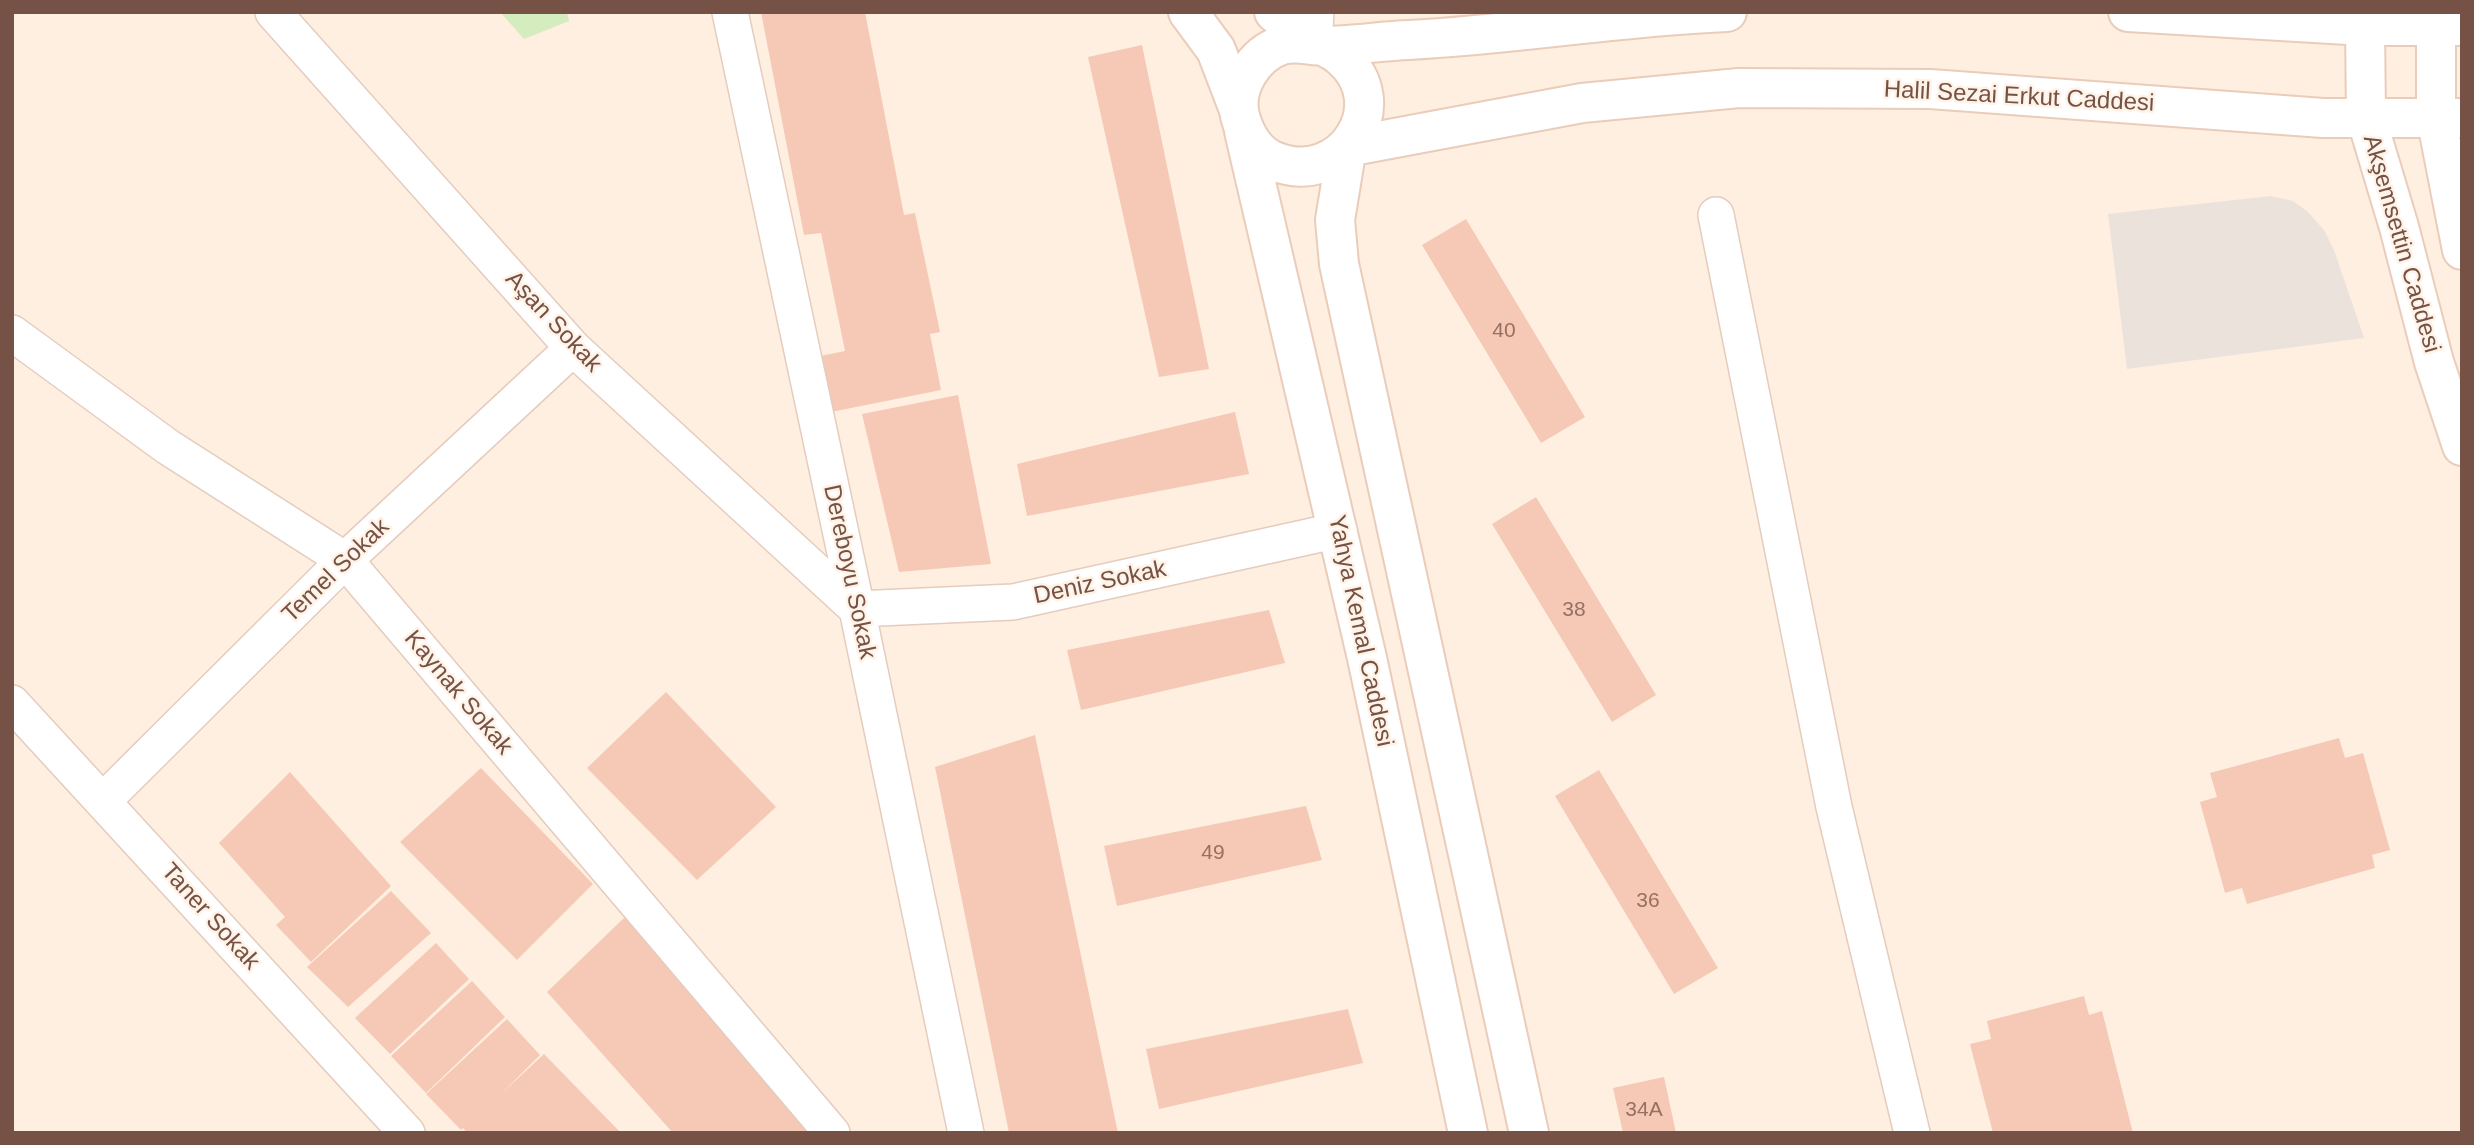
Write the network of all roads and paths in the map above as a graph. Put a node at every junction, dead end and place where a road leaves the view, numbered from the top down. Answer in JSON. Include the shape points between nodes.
{"nodes":[{"id":1,"x":272,"y":12,"type":"edge"},
{"id":2,"x":730,"y":12,"type":"edge"},
{"id":3,"x":1188,"y":12,"type":"edge"},
{"id":4,"x":1274,"y":12,"type":"edge"},
{"id":5,"x":1727,"y":12,"type":"edge"},
{"id":6,"x":2128,"y":12,"type":"edge"},
{"id":7,"x":2368,"y":19,"type":"edge"},
{"id":8,"x":2443,"y":22,"type":"edge"},
{"id":9,"x":1314,"y":36,"type":"edge"},
{"id":10,"x":2366,"y":117,"type":"junction"},
{"id":11,"x":2449,"y":117,"type":"edge"},
{"id":12,"x":1242,"y":121,"type":"junction"},
{"id":13,"x":1347,"y":148,"type":"junction"},
{"id":14,"x":1716,"y":215,"type":"dead end"},
{"id":15,"x":2462,"y":250,"type":"edge"},
{"id":16,"x":12,"y":333,"type":"edge"},
{"id":17,"x":573,"y":348,"type":"junction"},
{"id":18,"x":2462,"y":446,"type":"edge"},
{"id":19,"x":1339,"y":530,"type":"junction"},
{"id":20,"x":345,"y":560,"type":"junction"},
{"id":21,"x":857,"y":609,"type":"junction"},
{"id":22,"x":12,"y":703,"type":"edge"},
{"id":23,"x":104,"y":800,"type":"junction"},
{"id":24,"x":407,"y":1133,"type":"edge"},
{"id":25,"x":832,"y":1133,"type":"edge"},
{"id":26,"x":966,"y":1133,"type":"edge"},
{"id":27,"x":1468,"y":1133,"type":"edge"},
{"id":28,"x":1529,"y":1133,"type":"edge"},
{"id":29,"x":1912,"y":1133,"type":"edge"}],
"edges":[{"from":1,"to":17,"type":"street","name":"Aşan Sokak"},
{"from":2,"to":21,"type":"street","name":"Dereboyu Sokak"},
{"from":3,"to":12,"type":"main road","via":[[1216,50]]},
{"from":4,"to":9,"type":"main road"},
{"from":5,"to":9,"type":"main road"},
{"from":6,"to":7,"type":"main road"},
{"from":7,"to":8,"type":"main road"},
{"from":7,"to":10,"type":"main road"},
{"from":8,"to":11,"type":"main road"},
{"from":9,"to":12,"type":"main road","via":[[1263,55],[1249,71],[1240,89]]},
{"from":9,"to":13,"type":"main road","via":[[1341,56],[1363,91],[1359,131]]},
{"from":10,"to":11,"type":"main road","name":"Akşemsettin Caddesi"},
{"from":10,"to":13,"type":"main road","name":"Halil Sezai Erkut Caddesi","via":[[1930,89],[1740,88],[1582,103]]},
{"from":10,"to":18,"type":"main road","name":"Akşemsettin Caddesi"},
{"from":11,"to":15,"type":"main road"},
{"from":12,"to":13,"type":"main road","name":"Halil Sezai Erkut Caddesi","via":[[1256,148],[1291,167],[1312,167]]},
{"from":12,"to":19,"type":"main road","name":"Yahya Kemal Caddesi"},
{"from":13,"to":28,"type":"main road","via":[[1335,220],[1339,264]]},
{"from":14,"to":29,"type":"street","via":[[1834,807]]},
{"from":16,"to":20,"type":"street","name":"Kaynak Sokak","via":[[168,447]]},
{"from":17,"to":20,"type":"street","name":"Temel Sokak"},
{"from":17,"to":21,"type":"street","name":"Aşan Sokak"},
{"from":19,"to":21,"type":"street","name":"Deniz Sokak","via":[[1013,602]]},
{"from":19,"to":27,"type":"main road","name":"Yahya Kemal Caddesi"},
{"from":20,"to":23,"type":"street","name":"Temel Sokak"},
{"from":20,"to":25,"type":"street","name":"Kaynak Sokak"},
{"from":21,"to":26,"type":"street","name":"Dereboyu Sokak"},
{"from":22,"to":23,"type":"street","name":"Taner Sokak"},
{"from":23,"to":24,"type":"street","name":"Taner Sokak"}]}
